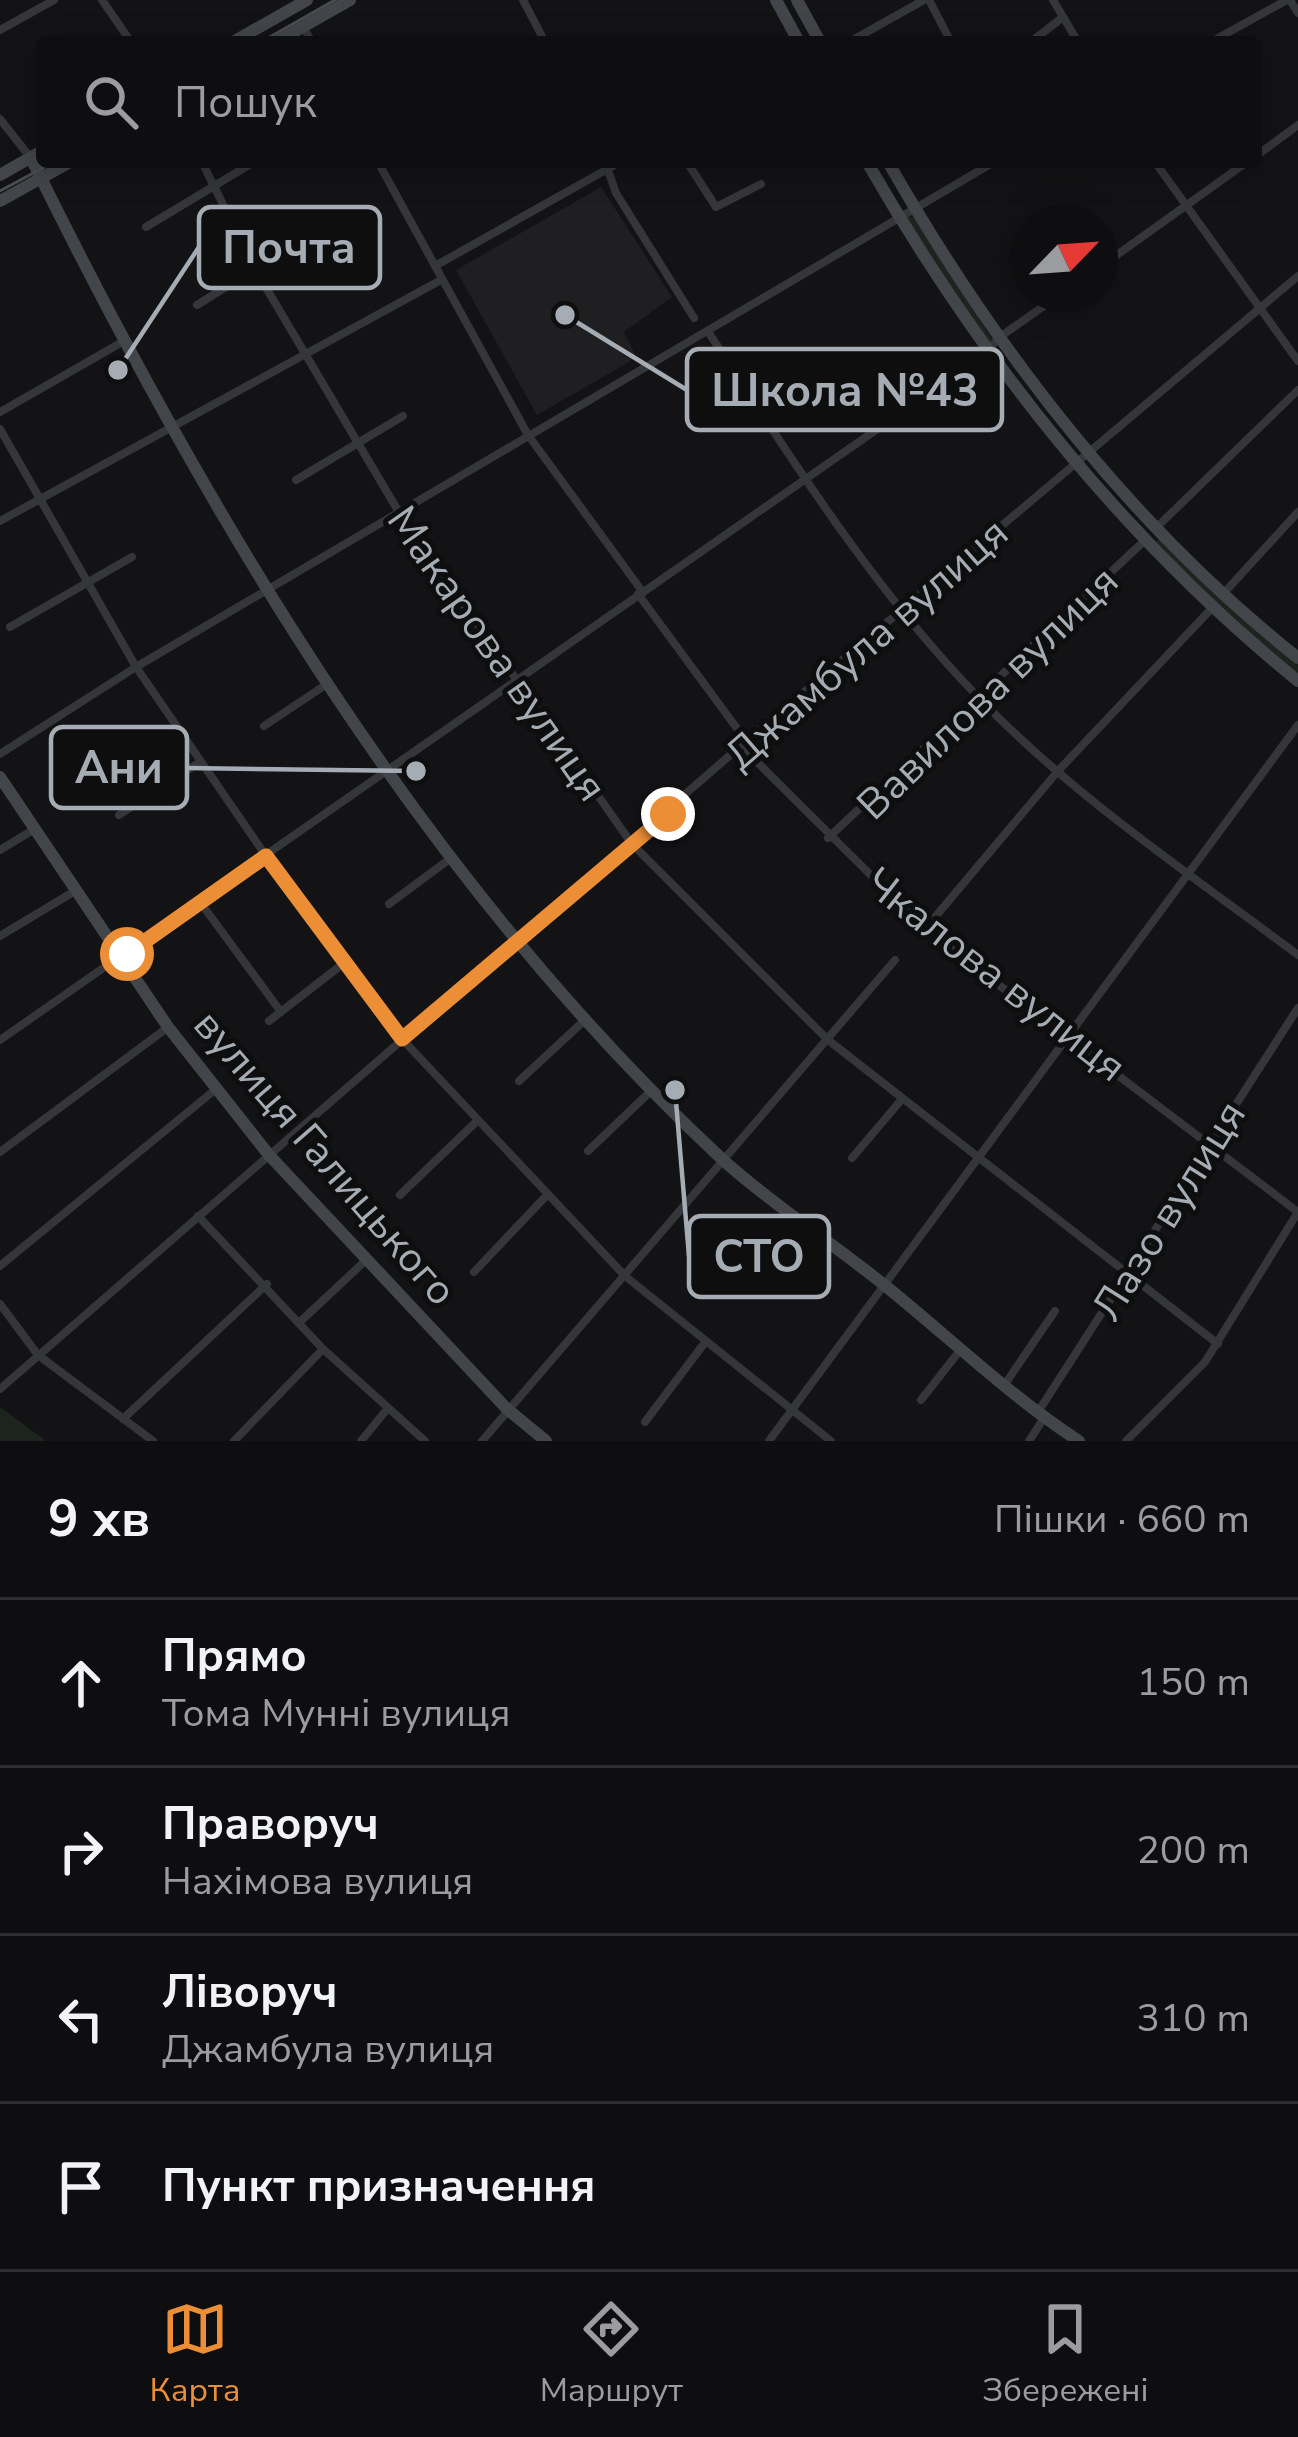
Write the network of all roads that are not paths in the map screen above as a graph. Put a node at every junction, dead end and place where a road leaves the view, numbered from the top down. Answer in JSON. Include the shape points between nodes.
{"nodes":[{"id":1,"x":54,"y":0,"type":"edge"},
{"id":2,"x":102,"y":0,"type":"edge"},
{"id":3,"x":350,"y":0,"type":"edge"},
{"id":4,"x":523,"y":0,"type":"edge"},
{"id":5,"x":776,"y":0,"type":"edge"},
{"id":6,"x":797,"y":0,"type":"edge"},
{"id":7,"x":927,"y":0,"type":"edge"},
{"id":8,"x":1053,"y":0,"type":"edge"},
{"id":9,"x":1288,"y":0,"type":"edge"},
{"id":10,"x":293,"y":5,"type":"edge"},
{"id":11,"x":1298,"y":13,"type":"edge"},
{"id":12,"x":1063,"y":17,"type":"junction"},
{"id":13,"x":0,"y":30,"type":"edge"},
{"id":14,"x":298,"y":30,"type":"junction"},
{"id":15,"x":127,"y":36,"type":"edge"},
{"id":16,"x":243,"y":36,"type":"edge"},
{"id":17,"x":288,"y":36,"type":"edge"},
{"id":18,"x":305,"y":36,"type":"edge"},
{"id":19,"x":541,"y":36,"type":"edge"},
{"id":20,"x":796,"y":36,"type":"edge"},
{"id":21,"x":817,"y":36,"type":"edge"},
{"id":22,"x":860,"y":36,"type":"edge"},
{"id":23,"x":948,"y":36,"type":"edge"},
{"id":24,"x":1039,"y":36,"type":"edge"},
{"id":25,"x":1074,"y":36,"type":"edge"},
{"id":26,"x":1222,"y":36,"type":"edge"},
{"id":27,"x":0,"y":119,"type":"edge"},
{"id":28,"x":1298,"y":125,"type":"edge"},
{"id":29,"x":1262,"y":152,"type":"edge"},
{"id":30,"x":36,"y":154,"type":"edge"},
{"id":31,"x":39,"y":168,"type":"edge"},
{"id":32,"x":59,"y":168,"type":"edge"},
{"id":33,"x":206,"y":168,"type":"edge"},
{"id":34,"x":244,"y":168,"type":"edge"},
{"id":35,"x":381,"y":168,"type":"edge"},
{"id":36,"x":601,"y":168,"type":"edge"},
{"id":37,"x":608,"y":168,"type":"edge"},
{"id":38,"x":691,"y":168,"type":"edge"},
{"id":39,"x":870,"y":168,"type":"edge"},
{"id":40,"x":891,"y":168,"type":"edge"},
{"id":41,"x":983,"y":168,"type":"edge"},
{"id":42,"x":1159,"y":168,"type":"edge"},
{"id":43,"x":1239,"y":168,"type":"edge"},
{"id":44,"x":0,"y":175,"type":"edge"},
{"id":45,"x":41,"y":178,"type":"junction"},
{"id":46,"x":761,"y":184,"type":"dead end"},
{"id":47,"x":216,"y":186,"type":"junction"},
{"id":48,"x":0,"y":201,"type":"edge"},
{"id":49,"x":914,"y":207,"type":"junction"},
{"id":50,"x":1186,"y":207,"type":"junction"},
{"id":51,"x":898,"y":216,"type":"junction"},
{"id":52,"x":146,"y":227,"type":"dead end"},
{"id":53,"x":311,"y":234,"type":"dead end"},
{"id":54,"x":1118,"y":254,"type":"edge"},
{"id":55,"x":435,"y":266,"type":"junction"},
{"id":56,"x":255,"y":269,"type":"junction"},
{"id":57,"x":1298,"y":276,"type":"edge"},
{"id":58,"x":442,"y":280,"type":"junction"},
{"id":59,"x":197,"y":304,"type":"dead end"},
{"id":60,"x":1262,"y":308,"type":"junction"},
{"id":61,"x":1035,"y":312,"type":"edge"},
{"id":62,"x":694,"y":318,"type":"dead end"},
{"id":63,"x":709,"y":333,"type":"junction"},
{"id":64,"x":997,"y":339,"type":"junction"},
{"id":65,"x":124,"y":340,"type":"junction"},
{"id":66,"x":988,"y":352,"type":"junction"},
{"id":67,"x":304,"y":355,"type":"junction"},
{"id":68,"x":1298,"y":361,"type":"edge"},
{"id":69,"x":1298,"y":390,"type":"edge"},
{"id":70,"x":0,"y":412,"type":"edge"},
{"id":71,"x":403,"y":416,"type":"dead end"},
{"id":72,"x":174,"y":427,"type":"junction"},
{"id":73,"x":0,"y":429,"type":"edge"},
{"id":74,"x":528,"y":435,"type":"junction"},
{"id":75,"x":356,"y":444,"type":"junction"},
{"id":76,"x":1088,"y":451,"type":"junction"},
{"id":77,"x":1075,"y":462,"type":"junction"},
{"id":78,"x":804,"y":478,"type":"junction"},
{"id":79,"x":296,"y":480,"type":"dead end"},
{"id":80,"x":40,"y":500,"type":"junction"},
{"id":81,"x":1298,"y":512,"type":"edge"},
{"id":82,"x":400,"y":514,"type":"junction"},
{"id":83,"x":0,"y":521,"type":"edge"},
{"id":84,"x":1156,"y":527,"type":"junction"},
{"id":85,"x":1143,"y":542,"type":"junction"},
{"id":86,"x":132,"y":557,"type":"dead end"},
{"id":87,"x":87,"y":584,"type":"junction"},
{"id":88,"x":269,"y":590,"type":"junction"},
{"id":89,"x":640,"y":592,"type":"junction"},
{"id":90,"x":1222,"y":594,"type":"junction"},
{"id":91,"x":1213,"y":607,"type":"junction"},
{"id":92,"x":902,"y":611,"type":"junction"},
{"id":93,"x":10,"y":627,"type":"dead end"},
{"id":94,"x":1298,"y":658,"type":"edge"},
{"id":95,"x":136,"y":667,"type":"junction"},
{"id":96,"x":1298,"y":681,"type":"edge"},
{"id":97,"x":514,"y":682,"type":"junction"},
{"id":98,"x":328,"y":683,"type":"junction"},
{"id":99,"x":980,"y":699,"type":"junction"},
{"id":100,"x":1298,"y":725,"type":"edge"},
{"id":101,"x":264,"y":726,"type":"dead end"},
{"id":102,"x":747,"y":742,"type":"junction"},
{"id":103,"x":0,"y":754,"type":"edge"},
{"id":104,"x":200,"y":761,"type":"junction"},
{"id":105,"x":390,"y":770,"type":"junction"},
{"id":106,"x":1058,"y":771,"type":"junction"},
{"id":107,"x":0,"y":777,"type":"edge"},
{"id":108,"x":119,"y":815,"type":"dead end"},
{"id":109,"x":33,"y":830,"type":"junction"},
{"id":110,"x":828,"y":838,"type":"junction"},
{"id":111,"x":632,"y":844,"type":"junction"},
{"id":112,"x":0,"y":850,"type":"edge"},
{"id":113,"x":266,"y":856,"type":"junction"},
{"id":114,"x":452,"y":856,"type":"junction"},
{"id":115,"x":1187,"y":872,"type":"junction"},
{"id":116,"x":75,"y":891,"type":"junction"},
{"id":117,"x":200,"y":902,"type":"junction"},
{"id":118,"x":389,"y":904,"type":"dead end"},
{"id":119,"x":925,"y":929,"type":"junction"},
{"id":120,"x":0,"y":936,"type":"edge"},
{"id":121,"x":519,"y":941,"type":"junction"},
{"id":122,"x":1298,"y":955,"type":"edge"},
{"id":123,"x":121,"y":958,"type":"junction"},
{"id":124,"x":895,"y":960,"type":"dead end"},
{"id":125,"x":344,"y":963,"type":"junction"},
{"id":126,"x":1298,"y":1008,"type":"edge"},
{"id":127,"x":281,"y":1012,"type":"junction"},
{"id":128,"x":587,"y":1018,"type":"junction"},
{"id":129,"x":269,"y":1022,"type":"dead end"},
{"id":130,"x":168,"y":1027,"type":"junction"},
{"id":131,"x":1066,"y":1032,"type":"junction"},
{"id":132,"x":402,"y":1039,"type":"junction"},
{"id":133,"x":0,"y":1040,"type":"edge"},
{"id":134,"x":829,"y":1040,"type":"junction"},
{"id":135,"x":519,"y":1081,"type":"dead end"},
{"id":136,"x":216,"y":1088,"type":"junction"},
{"id":137,"x":655,"y":1088,"type":"junction"},
{"id":138,"x":902,"y":1099,"type":"junction"},
{"id":139,"x":477,"y":1121,"type":"junction"},
{"id":140,"x":1210,"y":1141,"type":"junction"},
{"id":141,"x":588,"y":1151,"type":"dead end"},
{"id":142,"x":0,"y":1152,"type":"edge"},
{"id":143,"x":269,"y":1155,"type":"junction"},
{"id":144,"x":852,"y":1158,"type":"dead end"},
{"id":145,"x":975,"y":1159,"type":"junction"},
{"id":146,"x":725,"y":1161,"type":"junction"},
{"id":147,"x":548,"y":1194,"type":"junction"},
{"id":148,"x":400,"y":1195,"type":"dead end"},
{"id":149,"x":1298,"y":1212,"type":"edge"},
{"id":150,"x":198,"y":1216,"type":"junction"},
{"id":151,"x":803,"y":1221,"type":"junction"},
{"id":152,"x":365,"y":1261,"type":"junction"},
{"id":153,"x":0,"y":1266,"type":"edge"},
{"id":154,"x":474,"y":1272,"type":"dead end"},
{"id":155,"x":625,"y":1276,"type":"junction"},
{"id":156,"x":1128,"y":1277,"type":"junction"},
{"id":157,"x":267,"y":1284,"type":"junction"},
{"id":158,"x":753,"y":1284,"type":"dead end"},
{"id":159,"x":884,"y":1285,"type":"junction"},
{"id":160,"x":0,"y":1304,"type":"edge"},
{"id":161,"x":1055,"y":1311,"type":"dead end"},
{"id":162,"x":300,"y":1322,"type":"junction"},
{"id":163,"x":706,"y":1341,"type":"junction"},
{"id":164,"x":1217,"y":1344,"type":"junction"},
{"id":165,"x":962,"y":1348,"type":"junction"},
{"id":166,"x":323,"y":1349,"type":"junction"},
{"id":167,"x":38,"y":1355,"type":"junction"},
{"id":168,"x":1004,"y":1384,"type":"junction"},
{"id":169,"x":0,"y":1389,"type":"edge"},
{"id":170,"x":921,"y":1400,"type":"dead end"},
{"id":171,"x":388,"y":1408,"type":"junction"},
{"id":172,"x":507,"y":1408,"type":"junction"},
{"id":173,"x":794,"y":1410,"type":"junction"},
{"id":174,"x":1041,"y":1414,"type":"junction"},
{"id":175,"x":123,"y":1419,"type":"junction"},
{"id":176,"x":645,"y":1422,"type":"dead end"},
{"id":177,"x":153,"y":1441,"type":"edge"},
{"id":178,"x":234,"y":1441,"type":"edge"},
{"id":179,"x":361,"y":1441,"type":"edge"},
{"id":180,"x":424,"y":1441,"type":"edge"},
{"id":181,"x":482,"y":1441,"type":"edge"},
{"id":182,"x":546,"y":1441,"type":"edge"},
{"id":183,"x":769,"y":1441,"type":"edge"},
{"id":184,"x":831,"y":1441,"type":"edge"},
{"id":185,"x":1029,"y":1441,"type":"edge"},
{"id":186,"x":1079,"y":1441,"type":"edge"},
{"id":187,"x":1126,"y":1441,"type":"edge"}],
"edges":[{"from":1,"to":13,"type":"street"},
{"from":2,"to":15,"type":"street"},
{"from":3,"to":14,"type":"street"},
{"from":4,"to":19,"type":"street"},
{"from":5,"to":20,"type":"street"},
{"from":6,"to":21,"type":"street"},
{"from":7,"to":22,"type":"street"},
{"from":7,"to":23,"type":"street"},
{"from":8,"to":12,"type":"street"},
{"from":9,"to":11,"type":"street"},
{"from":9,"to":26,"type":"street"},
{"from":10,"to":14,"type":"street"},
{"from":10,"to":16,"type":"street"},
{"from":12,"to":24,"type":"street"},
{"from":12,"to":25,"type":"street"},
{"from":14,"to":17,"type":"street"},
{"from":14,"to":18,"type":"street"},
{"from":27,"to":30,"type":"street"},
{"from":28,"to":29,"type":"street"},
{"from":30,"to":44,"type":"street"},
{"from":31,"to":45,"type":"street"},
{"from":32,"to":45,"type":"street"},
{"from":33,"to":47,"type":"street","name":"Макарова вулиця"},
{"from":34,"to":47,"type":"street"},
{"from":35,"to":55,"type":"street","name":"Чкалова вулиця"},
{"from":36,"to":55,"type":"street"},
{"from":37,"to":62,"type":"street"},
{"from":38,"to":46,"type":"street","via":[[716,207]]},
{"from":39,"to":51,"type":"street"},
{"from":40,"to":49,"type":"street"},
{"from":41,"to":49,"type":"street"},
{"from":42,"to":50,"type":"street"},
{"from":43,"to":50,"type":"street"},
{"from":45,"to":48,"type":"street"},
{"from":45,"to":65,"type":"street"},
{"from":47,"to":52,"type":"street"},
{"from":47,"to":56,"type":"street","name":"Макарова вулиця"},
{"from":49,"to":51,"type":"street"},
{"from":49,"to":64,"type":"street"},
{"from":50,"to":54,"type":"street"},
{"from":50,"to":60,"type":"street"},
{"from":51,"to":63,"type":"street"},
{"from":51,"to":66,"type":"street"},
{"from":53,"to":56,"type":"street"},
{"from":55,"to":58,"type":"street","name":"Чкалова вулиця"},
{"from":56,"to":59,"type":"street"},
{"from":56,"to":67,"type":"street","name":"Макарова вулиця"},
{"from":57,"to":60,"type":"street","name":"Джамбула вулиця"},
{"from":58,"to":67,"type":"street"},
{"from":58,"to":74,"type":"street","name":"Чкалова вулиця"},
{"from":60,"to":68,"type":"street"},
{"from":60,"to":76,"type":"street","name":"Джамбула вулиця"},
{"from":61,"to":64,"type":"street"},
{"from":63,"to":74,"type":"street"},
{"from":63,"to":78,"type":"street"},
{"from":64,"to":66,"type":"street"},
{"from":64,"to":76,"type":"street"},
{"from":65,"to":70,"type":"street"},
{"from":65,"to":72,"type":"street"},
{"from":66,"to":77,"type":"street"},
{"from":66,"to":78,"type":"street"},
{"from":67,"to":72,"type":"street"},
{"from":67,"to":75,"type":"street","name":"Макарова вулиця"},
{"from":69,"to":84,"type":"street"},
{"from":71,"to":75,"type":"street"},
{"from":72,"to":80,"type":"street"},
{"from":72,"to":88,"type":"street"},
{"from":73,"to":80,"type":"street"},
{"from":74,"to":82,"type":"street"},
{"from":74,"to":89,"type":"street","name":"Чкалова вулиця"},
{"from":75,"to":79,"type":"street"},
{"from":75,"to":82,"type":"street","name":"Макарова вулиця"},
{"from":76,"to":77,"type":"street","name":"Джамбула вулиця"},
{"from":76,"to":84,"type":"street"},
{"from":77,"to":85,"type":"street"},
{"from":77,"to":92,"type":"street","name":"Джамбула вулиця"},
{"from":78,"to":89,"type":"street"},
{"from":78,"to":92,"type":"street"},
{"from":80,"to":83,"type":"street"},
{"from":80,"to":87,"type":"street"},
{"from":81,"to":90,"type":"street"},
{"from":82,"to":88,"type":"street"},
{"from":82,"to":97,"type":"street","name":"Макарова вулиця"},
{"from":84,"to":90,"type":"street"},
{"from":85,"to":91,"type":"street"},
{"from":85,"to":99,"type":"street","name":"Вавилова вулиця"},
{"from":86,"to":87,"type":"street"},
{"from":87,"to":93,"type":"street"},
{"from":87,"to":95,"type":"street"},
{"from":88,"to":95,"type":"street"},
{"from":88,"to":98,"type":"street"},
{"from":89,"to":97,"type":"street"},
{"from":89,"to":102,"type":"street","name":"Чкалова вулиця"},
{"from":90,"to":94,"type":"street"},
{"from":91,"to":96,"type":"street"},
{"from":91,"to":106,"type":"street"},
{"from":92,"to":99,"type":"street"},
{"from":92,"to":102,"type":"street","name":"Джамбула вулиця"},
{"from":95,"to":103,"type":"street"},
{"from":95,"to":104,"type":"street"},
{"from":97,"to":105,"type":"street"},
{"from":97,"to":111,"type":"street","name":"Макарова вулиця"},
{"from":98,"to":101,"type":"street"},
{"from":98,"to":105,"type":"street"},
{"from":99,"to":106,"type":"street"},
{"from":99,"to":110,"type":"street","name":"Вавилова вулиця"},
{"from":100,"to":115,"type":"street"},
{"from":102,"to":110,"type":"street","name":"Чкалова вулиця","via":[[748,753]]},
{"from":102,"to":111,"type":"street","name":"Джамбула вулиця"},
{"from":104,"to":108,"type":"street"},
{"from":104,"to":113,"type":"street"},
{"from":105,"to":113,"type":"street"},
{"from":105,"to":114,"type":"street"},
{"from":106,"to":115,"type":"street"},
{"from":106,"to":119,"type":"street"},
{"from":107,"to":109,"type":"street","name":"вулиця Галицького"},
{"from":109,"to":112,"type":"street"},
{"from":109,"to":116,"type":"street","name":"вулиця Галицького"},
{"from":110,"to":119,"type":"street","name":"Чкалова вулиця"},
{"from":111,"to":121,"type":"street","name":"Джамбула вулиця"},
{"from":111,"to":134,"type":"street","name":"Макарова вулиця"},
{"from":113,"to":117,"type":"street"},
{"from":113,"to":125,"type":"street"},
{"from":114,"to":118,"type":"street"},
{"from":114,"to":121,"type":"street"},
{"from":115,"to":122,"type":"street"},
{"from":115,"to":131,"type":"street"},
{"from":116,"to":120,"type":"street"},
{"from":116,"to":123,"type":"street","name":"вулиця Галицького"},
{"from":117,"to":123,"type":"street"},
{"from":117,"to":127,"type":"street"},
{"from":119,"to":131,"type":"street","name":"Чкалова вулиця"},
{"from":121,"to":128,"type":"street"},
{"from":121,"to":132,"type":"street","name":"Джамбула вулиця"},
{"from":123,"to":130,"type":"street","name":"вулиця Галицького"},
{"from":123,"to":133,"type":"street"},
{"from":124,"to":134,"type":"street"},
{"from":125,"to":127,"type":"street"},
{"from":125,"to":132,"type":"street"},
{"from":126,"to":140,"type":"street","name":"Лазо вулиця"},
{"from":127,"to":129,"type":"street"},
{"from":128,"to":135,"type":"street"},
{"from":128,"to":137,"type":"street"},
{"from":130,"to":136,"type":"street","name":"вулиця Галицького"},
{"from":130,"to":142,"type":"street"},
{"from":131,"to":140,"type":"street","name":"Чкалова вулиця"},
{"from":131,"to":145,"type":"street"},
{"from":132,"to":139,"type":"street"},
{"from":132,"to":143,"type":"street","name":"Джамбула вулиця"},
{"from":134,"to":138,"type":"street","name":"Макарова вулиця"},
{"from":134,"to":146,"type":"street"},
{"from":136,"to":143,"type":"street","name":"вулиця Галицького"},
{"from":136,"to":153,"type":"street"},
{"from":137,"to":141,"type":"street"},
{"from":137,"to":146,"type":"street"},
{"from":138,"to":144,"type":"street"},
{"from":138,"to":145,"type":"street","name":"Макарова вулиця"},
{"from":139,"to":147,"type":"street"},
{"from":139,"to":148,"type":"street"},
{"from":140,"to":149,"type":"street","name":"Чкалова вулиця"},
{"from":140,"to":156,"type":"street","name":"Лазо вулиця"},
{"from":143,"to":150,"type":"street","name":"Джамбула вулиця"},
{"from":143,"to":152,"type":"street","name":"вулиця Галицького"},
{"from":145,"to":156,"type":"street","name":"Макарова вулиця"},
{"from":145,"to":159,"type":"street"},
{"from":146,"to":151,"type":"street"},
{"from":146,"to":155,"type":"street"},
{"from":147,"to":154,"type":"street"},
{"from":147,"to":155,"type":"street"},
{"from":149,"to":164,"type":"street"},
{"from":150,"to":157,"type":"street"},
{"from":150,"to":167,"type":"street","name":"Джамбула вулиця"},
{"from":151,"to":158,"type":"street"},
{"from":151,"to":159,"type":"street"},
{"from":152,"to":162,"type":"street"},
{"from":152,"to":172,"type":"street","name":"вулиця Галицького"},
{"from":155,"to":163,"type":"street"},
{"from":155,"to":172,"type":"street"},
{"from":156,"to":164,"type":"street","name":"Макарова вулиця"},
{"from":156,"to":174,"type":"street","name":"Лазо вулиця"},
{"from":157,"to":162,"type":"street"},
{"from":157,"to":175,"type":"street"},
{"from":159,"to":165,"type":"street"},
{"from":159,"to":173,"type":"street"},
{"from":160,"to":167,"type":"street"},
{"from":161,"to":168,"type":"street"},
{"from":162,"to":166,"type":"street"},
{"from":163,"to":173,"type":"street"},
{"from":163,"to":176,"type":"street"},
{"from":164,"to":187,"type":"street"},
{"from":165,"to":168,"type":"street"},
{"from":165,"to":170,"type":"street"},
{"from":166,"to":171,"type":"street"},
{"from":166,"to":178,"type":"street"},
{"from":167,"to":169,"type":"street","name":"Джамбула вулиця"},
{"from":167,"to":175,"type":"street"},
{"from":168,"to":174,"type":"street"},
{"from":171,"to":179,"type":"street"},
{"from":171,"to":180,"type":"street"},
{"from":172,"to":181,"type":"street"},
{"from":172,"to":182,"type":"street","name":"вулиця Галицького"},
{"from":173,"to":183,"type":"street"},
{"from":173,"to":184,"type":"street"},
{"from":174,"to":185,"type":"street","name":"Лазо вулиця"},
{"from":174,"to":186,"type":"street"},
{"from":175,"to":177,"type":"street"}]}
